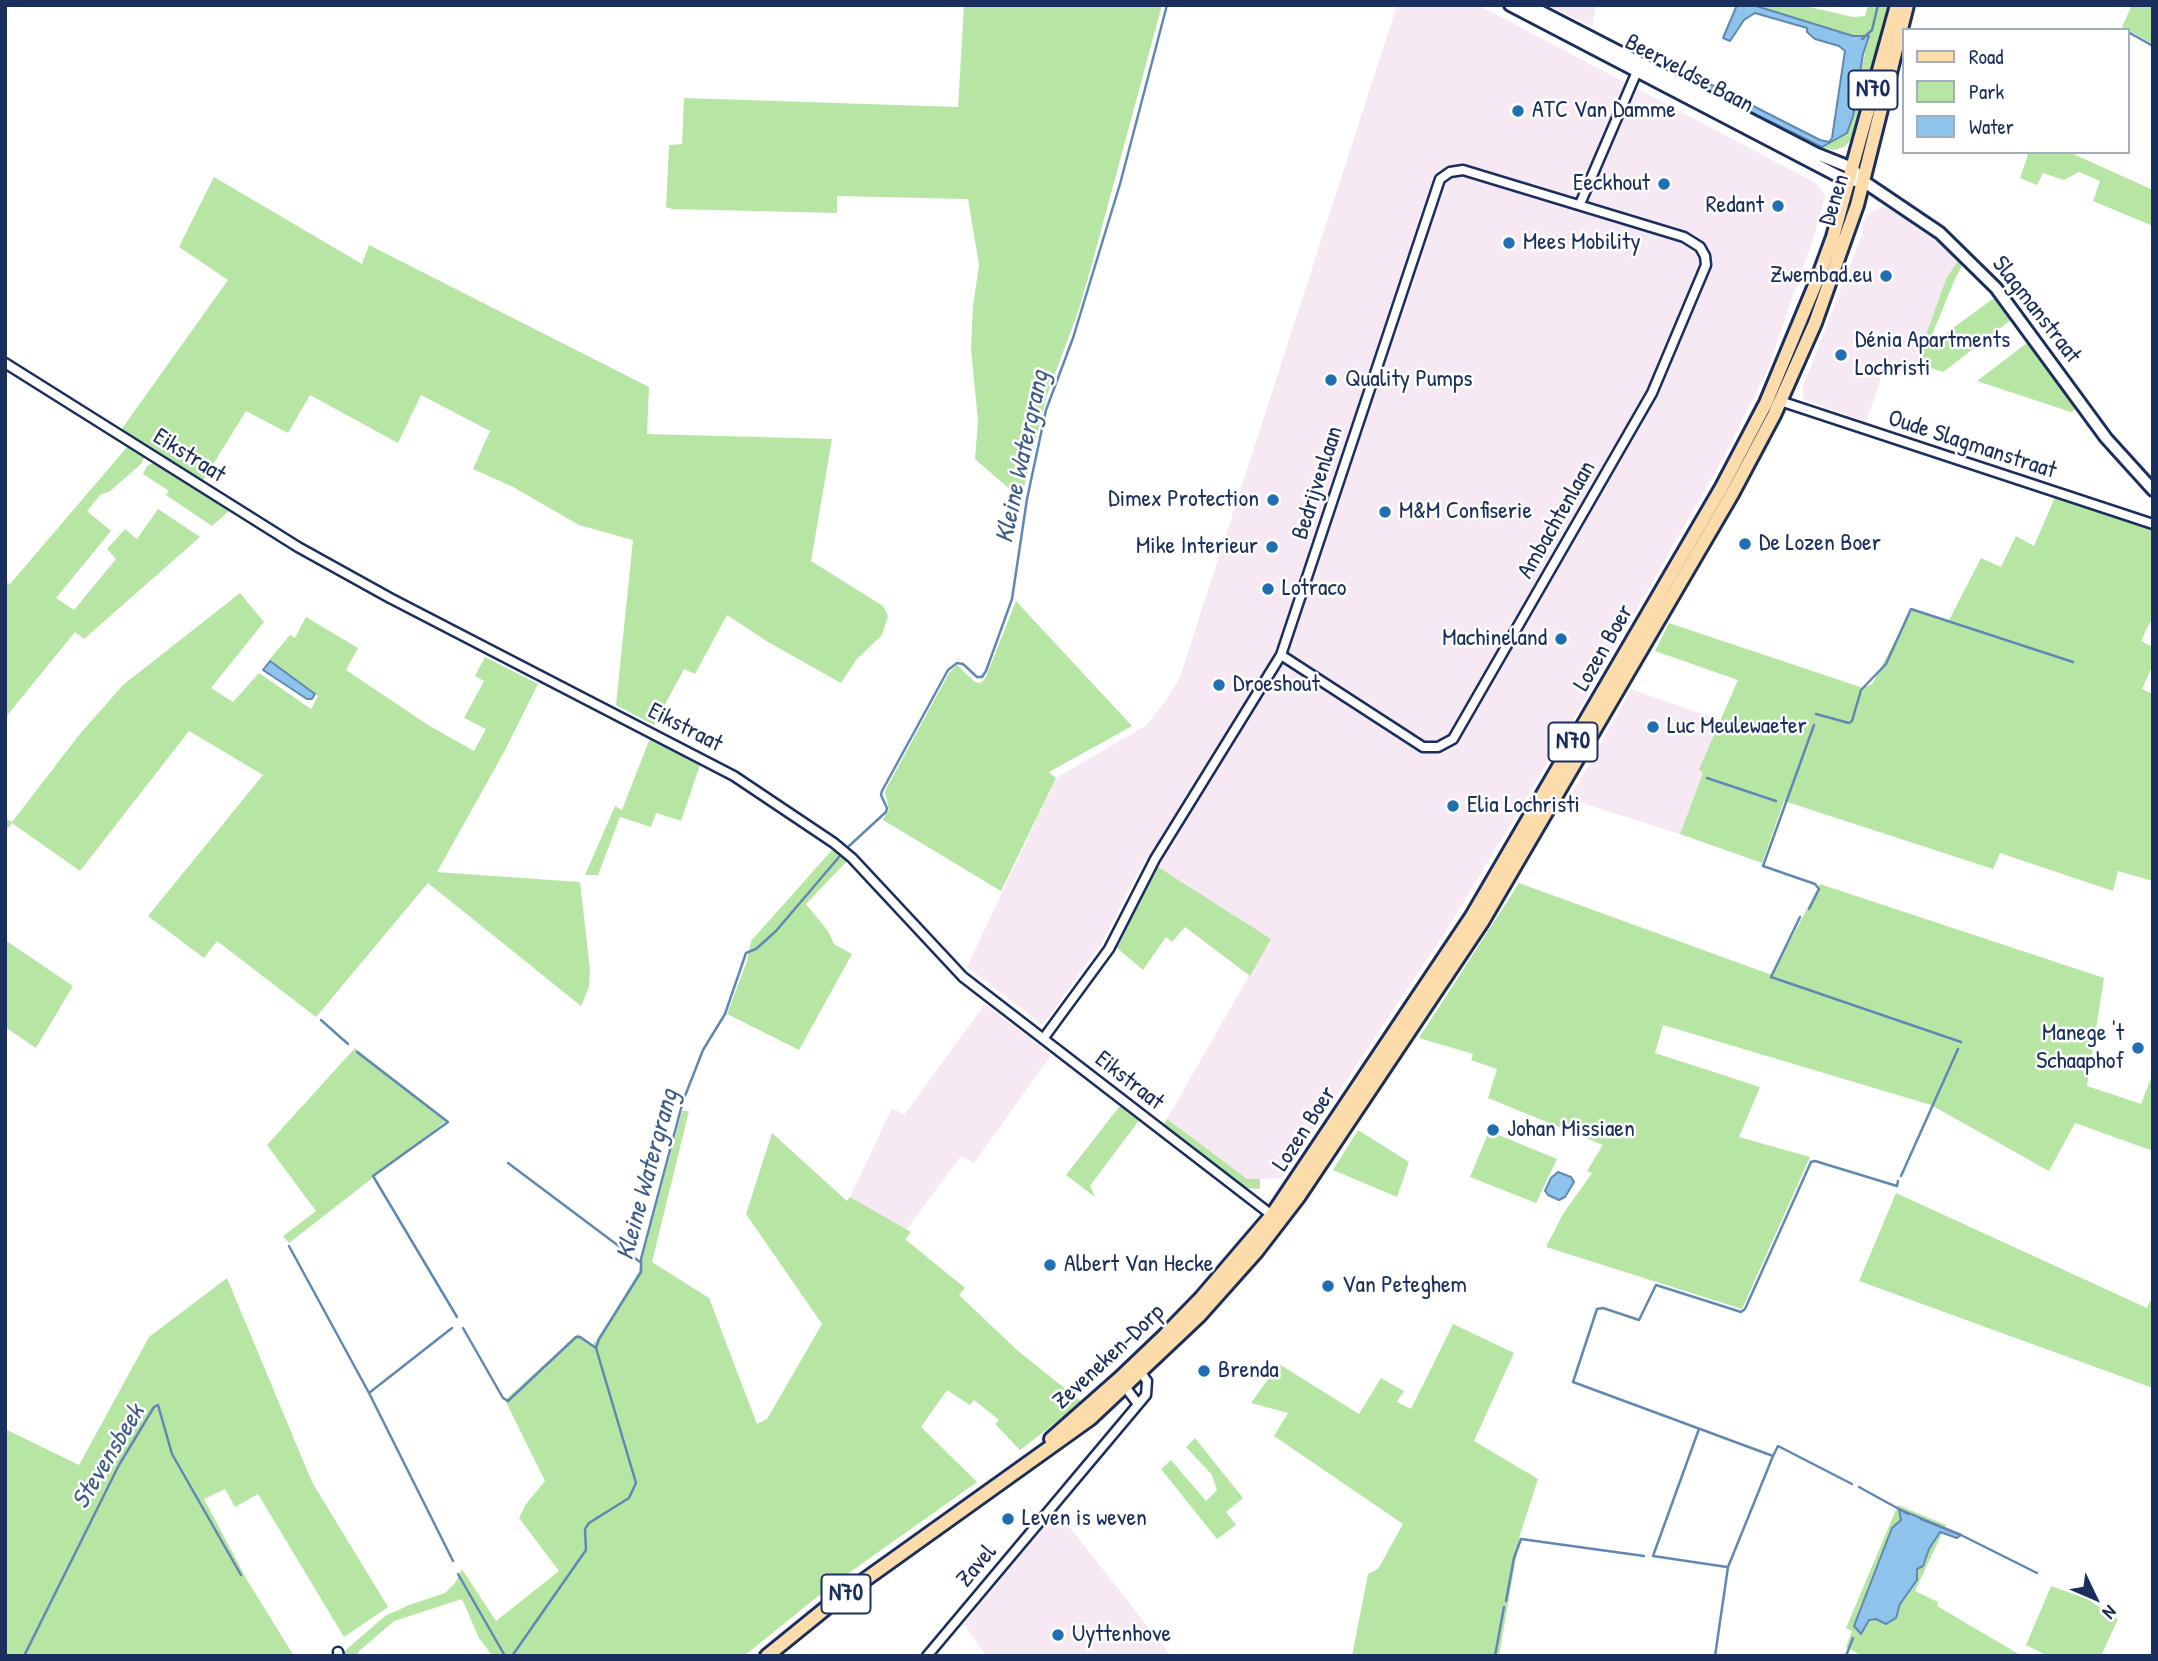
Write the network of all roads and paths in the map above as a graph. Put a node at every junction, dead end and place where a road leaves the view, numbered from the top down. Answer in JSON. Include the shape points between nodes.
{"nodes":[{"id":1,"x":1510,"y":5,"type":"edge"},
{"id":2,"x":1528,"y":5,"type":"edge"},
{"id":3,"x":1897,"y":5,"type":"edge"},
{"id":4,"x":1907,"y":5,"type":"edge"},
{"id":5,"x":1639,"y":67,"type":"junction"},
{"id":6,"x":1850,"y":174,"type":"junction"},
{"id":7,"x":1863,"y":181,"type":"junction"},
{"id":8,"x":1580,"y":204,"type":"junction"},
{"id":9,"x":5,"y":363,"type":"edge"},
{"id":10,"x":1780,"y":401,"type":"junction"},
{"id":11,"x":2153,"y":490,"type":"edge"},
{"id":12,"x":2153,"y":524,"type":"edge"},
{"id":13,"x":1281,"y":655,"type":"junction"},
{"id":14,"x":1043,"y":1039,"type":"junction"},
{"id":15,"x":1276,"y":1219,"type":"junction"},
{"id":16,"x":1138,"y":1368,"type":"junction"},
{"id":17,"x":1123,"y":1383,"type":"junction"},
{"id":18,"x":1138,"y":1404,"type":"junction"},
{"id":19,"x":767,"y":1656,"type":"edge"},
{"id":20,"x":927,"y":1656,"type":"edge"}],
"edges":[{"from":1,"to":5,"type":"main road","name":"Beerveldse Baan"},
{"from":2,"to":5,"type":"main road","name":"Beerveldse Baan"},
{"from":3,"to":6,"type":"main road","name":"Denen","number":"N70"},
{"from":4,"to":7,"type":"main road","name":"Denen","number":"N70"},
{"from":5,"to":6,"type":"main road","name":"Beerveldse Baan"},
{"from":5,"to":8,"type":"street"},
{"from":6,"to":7,"type":"main road","name":"Slagmanstraat"},
{"from":6,"to":15,"type":"main road","name":"Lozen Boer","number":"N70","via":[[1794,340],[1722,487],[1472,916]]},
{"from":7,"to":10,"type":"main road","name":"Denen","number":"N70","via":[[1834,272]]},
{"from":7,"to":11,"type":"main road","name":"Slagmanstraat","via":[[1930,225],[1980,270],[2106,438]]},
{"from":8,"to":13,"type":"street","name":"Bedrijvenlaan","via":[[1462,170],[1440,179]]},
{"from":8,"to":13,"type":"street","name":"Ambachtenlaan","via":[[1693,241],[1706,265],[1652,393],[1453,739],[1438,747],[1423,747]]},
{"from":9,"to":14,"type":"street","name":"Eikstraat","via":[[298,547],[734,776],[852,858],[963,977]]},
{"from":10,"to":12,"type":"street","name":"Oude Slagmanstraat"},
{"from":10,"to":15,"type":"main road","name":"Lozen Boer","number":"N70","via":[[1732,494],[1482,922]]},
{"from":13,"to":14,"type":"street","name":"Bedrijvenlaan","via":[[1154,859],[1109,949]]},
{"from":14,"to":15,"type":"street","name":"Eikstraat"},
{"from":15,"to":16,"type":"main road","name":"Zeveneken-Dorp","number":"N70"},
{"from":16,"to":17,"type":"main road","name":"Zeveneken-Dorp","number":"N70"},
{"from":16,"to":18,"type":"street","via":[[1148,1387]]},
{"from":17,"to":18,"type":"street"},
{"from":17,"to":19,"type":"main road","name":"Zeveneken-Dorp","number":"N70","via":[[1027,1464],[831,1604]]},
{"from":18,"to":20,"type":"street","name":"Zavel"}]}
